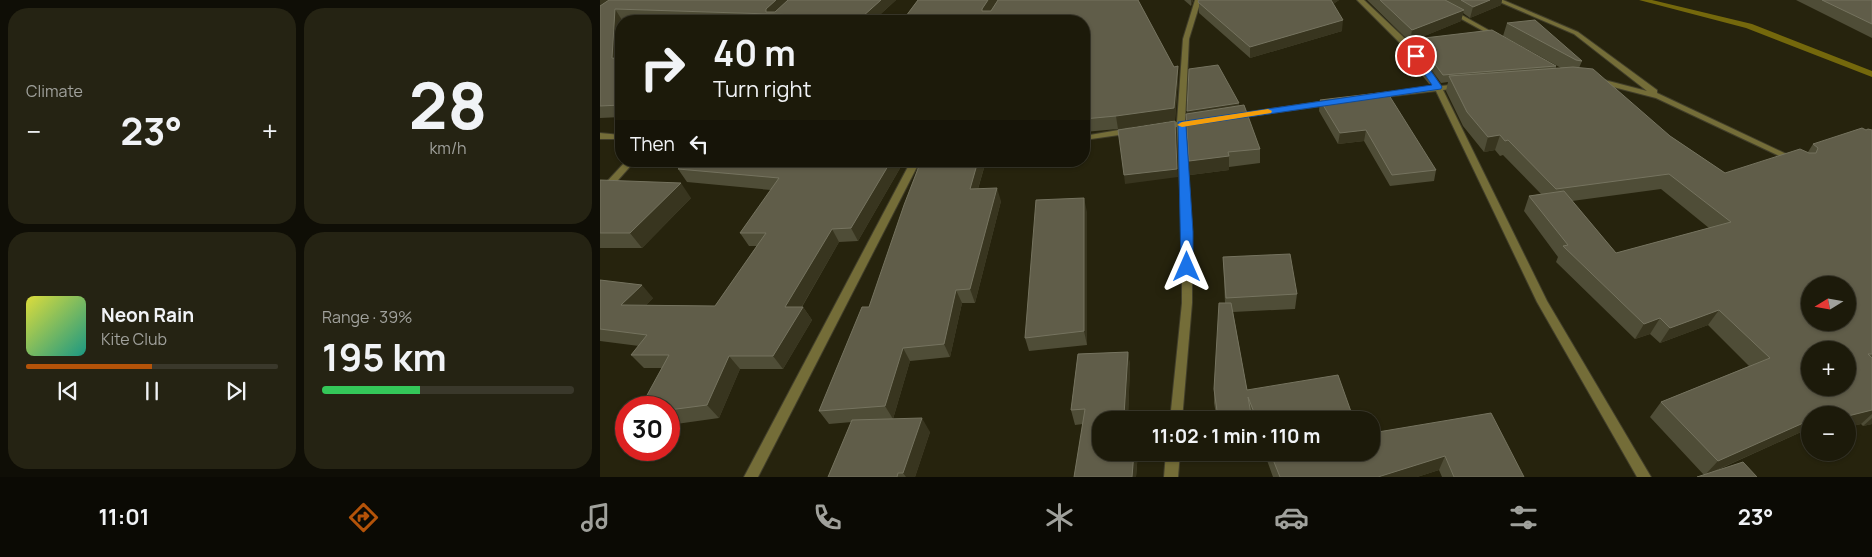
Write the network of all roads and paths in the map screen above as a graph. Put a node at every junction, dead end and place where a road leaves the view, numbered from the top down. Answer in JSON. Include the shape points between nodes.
{"nodes":[{"id":1,"x":1198,"y":0,"type":"edge"},
{"id":2,"x":1360,"y":0,"type":"edge"},
{"id":3,"x":1430,"y":0,"type":"edge"},
{"id":4,"x":1498,"y":0,"type":"edge"},
{"id":5,"x":1509,"y":43,"type":"edge"},
{"id":6,"x":1585,"y":78,"type":"edge"},
{"id":7,"x":1466,"y":85,"type":"edge"},
{"id":8,"x":1438,"y":87,"type":"junction"},
{"id":9,"x":1659,"y":96,"type":"junction"},
{"id":10,"x":1369,"y":97,"type":"edge"},
{"id":11,"x":1339,"y":101,"type":"edge"},
{"id":12,"x":1231,"y":117,"type":"edge"},
{"id":13,"x":1211,"y":120,"type":"edge"},
{"id":14,"x":1182,"y":124,"type":"junction"},
{"id":15,"x":1152,"y":128,"type":"edge"},
{"id":16,"x":1142,"y":130,"type":"edge"},
{"id":17,"x":600,"y":136,"type":"edge"},
{"id":18,"x":615,"y":137,"type":"edge"},
{"id":19,"x":1090,"y":137,"type":"edge"},
{"id":20,"x":1802,"y":164,"type":"edge"},
{"id":21,"x":626,"y":167,"type":"edge"},
{"id":22,"x":913,"y":167,"type":"edge"},
{"id":23,"x":600,"y":195,"type":"edge"},
{"id":24,"x":1177,"y":411,"type":"edge"},
{"id":25,"x":1172,"y":461,"type":"edge"},
{"id":26,"x":751,"y":477,"type":"edge"},
{"id":27,"x":1170,"y":477,"type":"edge"},
{"id":28,"x":1644,"y":477,"type":"edge"}],
"edges":[{"from":1,"to":14,"type":"street","via":[[1186,40]]},
{"from":2,"to":8,"type":"street","via":[[1407,44]]},
{"from":3,"to":5,"type":"street"},
{"from":4,"to":9,"type":"street","via":[[1576,33]]},
{"from":6,"to":9,"type":"street"},
{"from":7,"to":8,"type":"street"},
{"from":8,"to":10,"type":"street"},
{"from":8,"to":28,"type":"street","via":[[1542,302]]},
{"from":9,"to":20,"type":"street"},
{"from":11,"to":12,"type":"street"},
{"from":13,"to":14,"type":"street"},
{"from":14,"to":15,"type":"street"},
{"from":14,"to":24,"type":"street","via":[[1187,302]]},
{"from":16,"to":19,"type":"street"},
{"from":17,"to":18,"type":"street"},
{"from":21,"to":23,"type":"street"},
{"from":22,"to":26,"type":"street"},
{"from":25,"to":27,"type":"street"}]}
